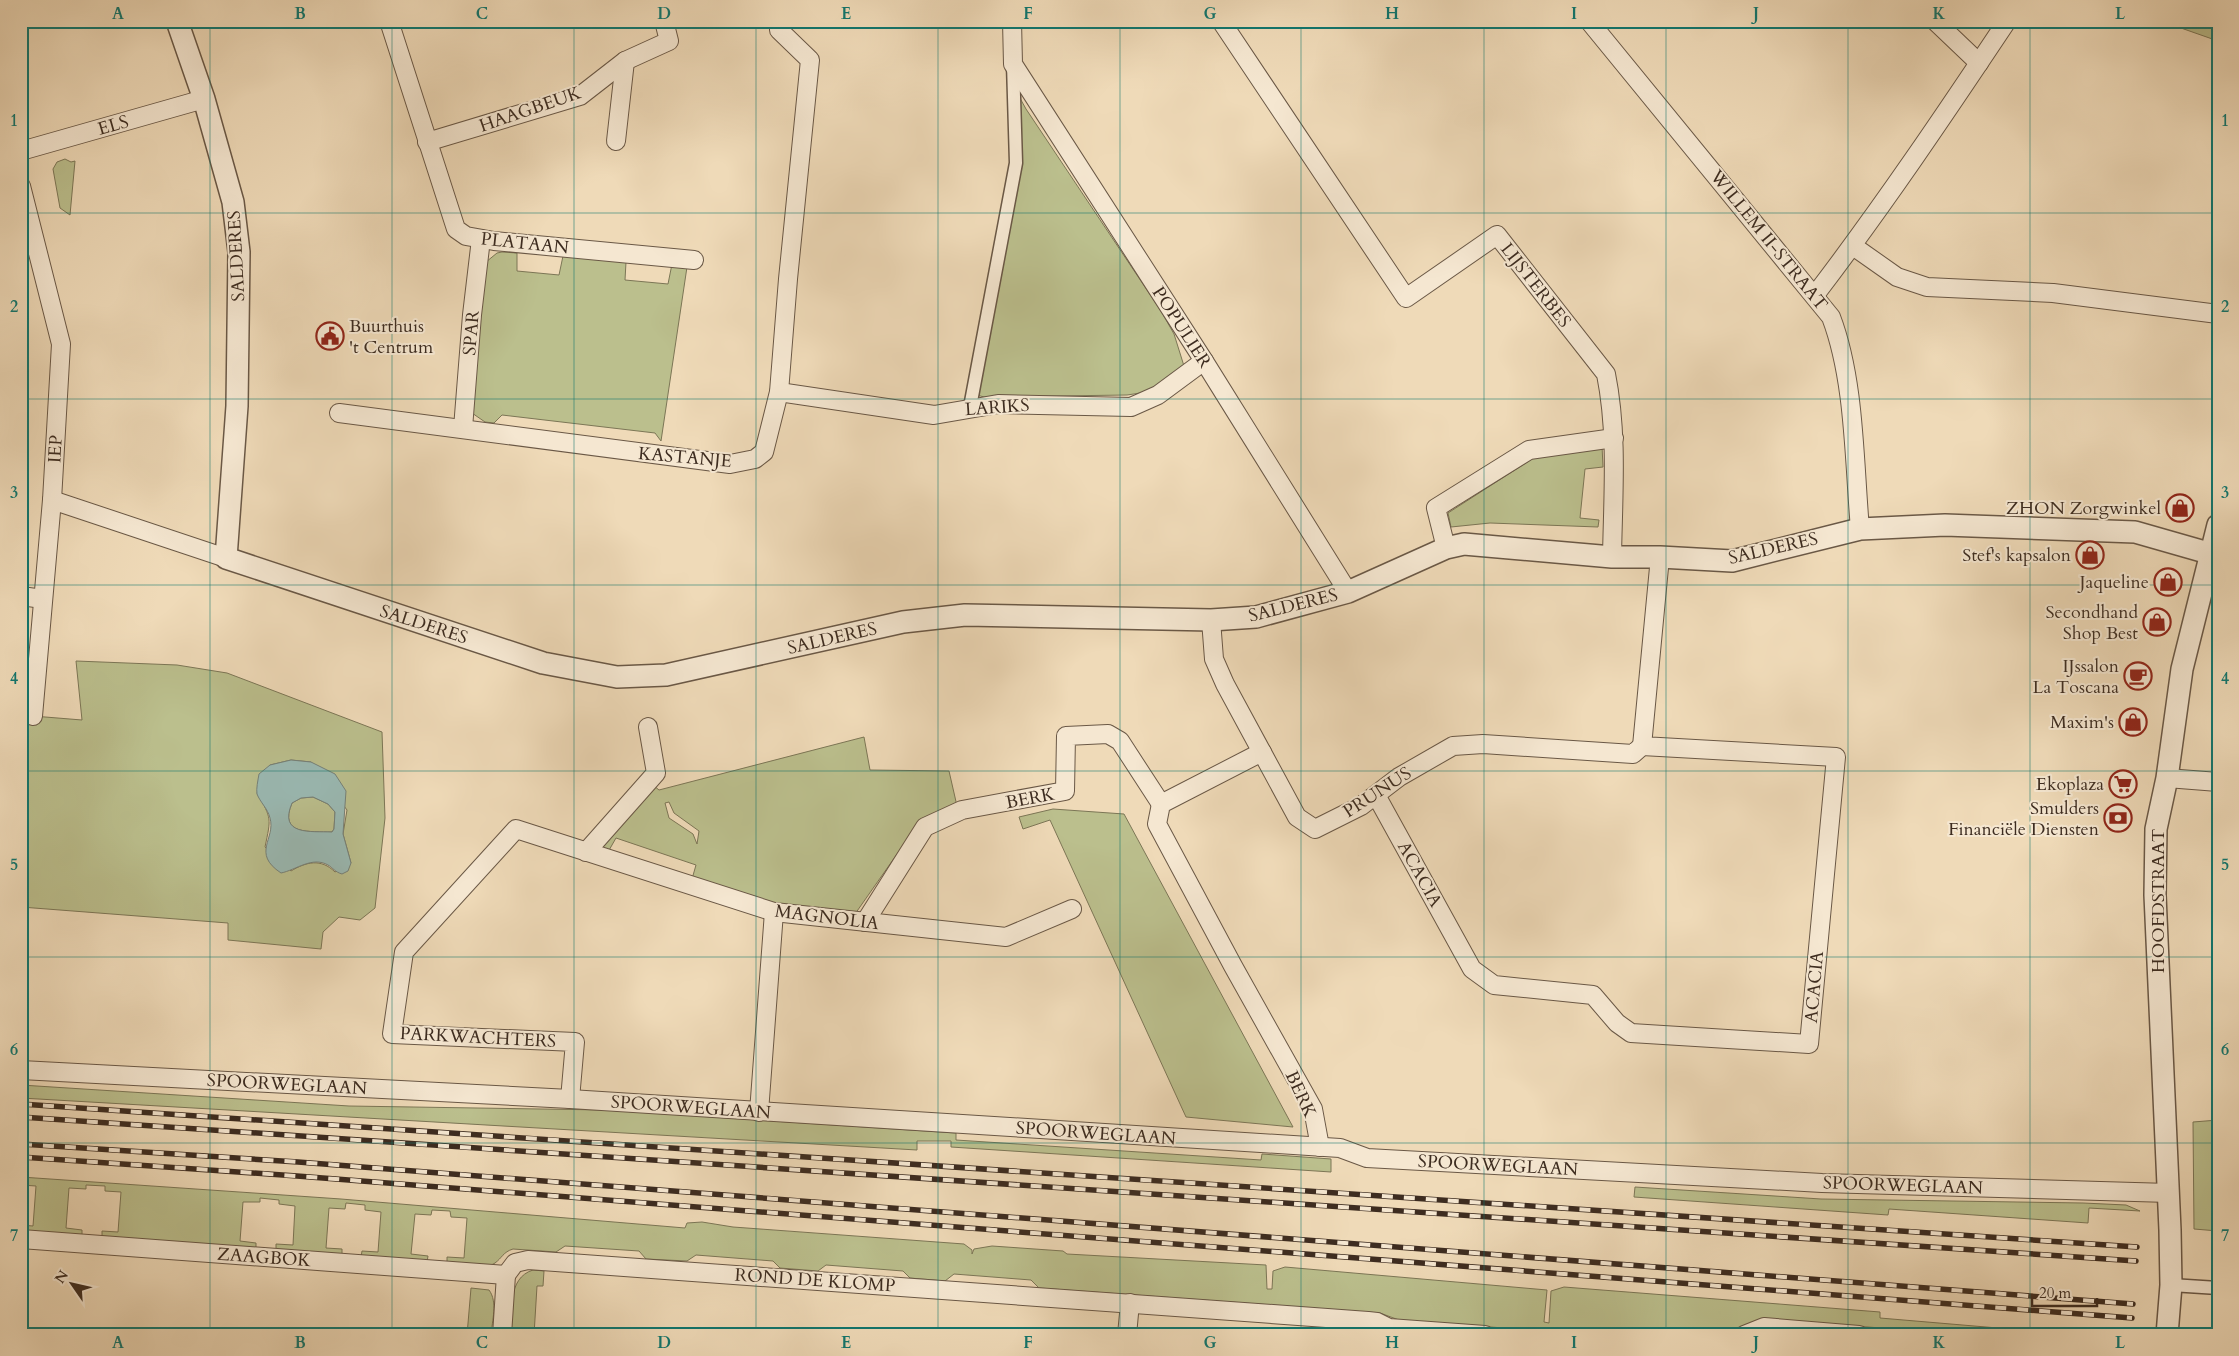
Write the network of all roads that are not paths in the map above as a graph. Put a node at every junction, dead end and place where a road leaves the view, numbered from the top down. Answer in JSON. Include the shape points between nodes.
{"nodes":[{"id":1,"x":177,"y":21,"type":"edge"},
{"id":2,"x":389,"y":21,"type":"edge"},
{"id":3,"x":664,"y":21,"type":"edge"},
{"id":4,"x":780,"y":21,"type":"edge"},
{"id":5,"x":1012,"y":21,"type":"edge"},
{"id":6,"x":1221,"y":21,"type":"edge"},
{"id":7,"x":1589,"y":21,"type":"edge"},
{"id":8,"x":1935,"y":21,"type":"edge"},
{"id":9,"x":2006,"y":21,"type":"edge"},
{"id":10,"x":626,"y":61,"type":"junction"},
{"id":11,"x":1979,"y":63,"type":"junction"},
{"id":12,"x":1013,"y":64,"type":"junction"},
{"id":13,"x":204,"y":99,"type":"junction"},
{"id":14,"x":427,"y":142,"type":"junction"},
{"id":15,"x":616,"y":142,"type":"dead end"},
{"id":16,"x":21,"y":151,"type":"edge"},
{"id":17,"x":21,"y":186,"type":"edge"},
{"id":18,"x":481,"y":239,"type":"junction"},
{"id":19,"x":1853,"y":246,"type":"junction"},
{"id":20,"x":694,"y":260,"type":"dead end"},
{"id":21,"x":1815,"y":295,"type":"junction"},
{"id":22,"x":2218,"y":314,"type":"edge"},
{"id":23,"x":1204,"y":361,"type":"junction"},
{"id":24,"x":779,"y":392,"type":"junction"},
{"id":25,"x":970,"y":407,"type":"junction"},
{"id":26,"x":339,"y":413,"type":"dead end"},
{"id":27,"x":463,"y":428,"type":"junction"},
{"id":28,"x":1614,"y":438,"type":"junction"},
{"id":29,"x":52,"y":500,"type":"junction"},
{"id":30,"x":2218,"y":525,"type":"edge"},
{"id":31,"x":1860,"y":529,"type":"junction"},
{"id":32,"x":1446,"y":548,"type":"junction"},
{"id":33,"x":2212,"y":554,"type":"junction"},
{"id":34,"x":1612,"y":557,"type":"junction"},
{"id":35,"x":1660,"y":557,"type":"junction"},
{"id":36,"x":226,"y":558,"type":"junction"},
{"id":37,"x":1348,"y":592,"type":"junction"},
{"id":38,"x":21,"y":596,"type":"edge"},
{"id":39,"x":43,"y":599,"type":"junction"},
{"id":40,"x":1211,"y":620,"type":"junction"},
{"id":41,"x":33,"y":716,"type":"dead end"},
{"id":42,"x":648,"y":727,"type":"dead end"},
{"id":43,"x":1642,"y":746,"type":"junction"},
{"id":44,"x":1262,"y":752,"type":"junction"},
{"id":45,"x":2167,"y":778,"type":"junction"},
{"id":46,"x":2218,"y":782,"type":"edge"},
{"id":47,"x":1376,"y":795,"type":"junction"},
{"id":48,"x":1161,"y":804,"type":"junction"},
{"id":49,"x":516,"y":829,"type":"joint"},
{"id":50,"x":586,"y":852,"type":"junction"},
{"id":51,"x":1072,"y":909,"type":"dead end"},
{"id":52,"x":774,"y":912,"type":"junction"},
{"id":53,"x":865,"y":922,"type":"junction"},
{"id":54,"x":21,"y":1070,"type":"edge"},
{"id":55,"x":570,"y":1099,"type":"junction"},
{"id":56,"x":759,"y":1112,"type":"junction"},
{"id":57,"x":1320,"y":1147,"type":"junction"},
{"id":58,"x":2169,"y":1193,"type":"junction"},
{"id":59,"x":21,"y":1239,"type":"edge"},
{"id":60,"x":506,"y":1275,"type":"junction"},
{"id":61,"x":2171,"y":1285,"type":"junction"},
{"id":62,"x":2218,"y":1288,"type":"edge"},
{"id":63,"x":1130,"y":1304,"type":"junction"},
{"id":64,"x":1389,"y":1331,"type":"edge"},
{"id":65,"x":502,"y":1335,"type":"edge"},
{"id":66,"x":1127,"y":1335,"type":"edge"},
{"id":67,"x":1485,"y":1335,"type":"edge"},
{"id":68,"x":1744,"y":1335,"type":"edge"},
{"id":69,"x":1859,"y":1335,"type":"edge"},
{"id":70,"x":2167,"y":1335,"type":"edge"}],
"edges":[{"from":1,"to":13,"type":"street","name":"SALDERES"},
{"from":2,"to":14,"type":"street","name":"PLATAAN"},
{"from":3,"to":10,"type":"street","name":"HAAGBEUK","via":[[669,41]]},
{"from":4,"to":24,"type":"street","name":"KASTANJE","via":[[779,30],[810,60]]},
{"from":5,"to":12,"type":"street"},
{"from":6,"to":28,"type":"street","name":"LIJSTERBES","via":[[1406,298],[1497,235],[1606,374]]},
{"from":7,"to":21,"type":"street","name":"WILLEM II-STRAAT"},
{"from":8,"to":11,"type":"street"},
{"from":9,"to":11,"type":"street"},
{"from":10,"to":14,"type":"street","name":"HAAGBEUK","via":[[580,96]]},
{"from":10,"to":15,"type":"street"},
{"from":11,"to":19,"type":"street"},
{"from":12,"to":23,"type":"street","name":"POPULIER"},
{"from":12,"to":25,"type":"street","via":[[1016,163]]},
{"from":13,"to":16,"type":"street","name":"ELS"},
{"from":13,"to":36,"type":"street","name":"SALDERES","via":[[233,202],[239,252],[237,406]]},
{"from":14,"to":18,"type":"street","name":"PLATAAN","via":[[456,229],[466,236]]},
{"from":17,"to":29,"type":"street","name":"IEP","via":[[60,344]]},
{"from":18,"to":20,"type":"street","name":"PLATAAN"},
{"from":18,"to":27,"type":"street","name":"SPAR"},
{"from":19,"to":21,"type":"street"},
{"from":19,"to":22,"type":"street","via":[[1898,277],[1927,288],[2053,293]]},
{"from":21,"to":31,"type":"street","name":"WILLEM II-STRAAT","via":[[1831,317],[1846,368]]},
{"from":23,"to":25,"type":"street","name":"LARIKS","via":[[1158,395],[1131,407],[998,404]]},
{"from":23,"to":37,"type":"street","name":"POPULIER"},
{"from":24,"to":25,"type":"street","name":"LARIKS","via":[[934,415]]},
{"from":24,"to":27,"type":"street","name":"KASTANJE","via":[[764,452],[755,459],[730,464]]},
{"from":26,"to":27,"type":"street","name":"KASTANJE"},
{"from":28,"to":32,"type":"street","via":[[1529,450],[1436,508]]},
{"from":28,"to":34,"type":"street","name":"LIJSTERBES"},
{"from":29,"to":36,"type":"street","name":"SALDERES"},
{"from":29,"to":39,"type":"street","name":"IEP"},
{"from":30,"to":33,"type":"street","name":"HOOFDSTRAAT"},
{"from":31,"to":33,"type":"street","name":"SALDERES","via":[[1945,525],[2135,532]]},
{"from":31,"to":35,"type":"street","name":"SALDERES","via":[[1732,561]]},
{"from":32,"to":34,"type":"street","name":"SALDERES","via":[[1464,544]]},
{"from":32,"to":37,"type":"street","name":"SALDERES"},
{"from":33,"to":45,"type":"street","name":"HOOFDSTRAAT","via":[[2182,669]]},
{"from":34,"to":35,"type":"street","name":"SALDERES"},
{"from":35,"to":43,"type":"street"},
{"from":36,"to":40,"type":"street","name":"SALDERES","via":[[543,663],[617,677],[666,675],[903,622],[965,615]]},
{"from":37,"to":40,"type":"street","name":"SALDERES","via":[[1256,617]]},
{"from":38,"to":39,"type":"street"},
{"from":39,"to":41,"type":"street","name":"IEP"},
{"from":40,"to":44,"type":"street","name":"PRUNUS","via":[[1214,659]]},
{"from":42,"to":50,"type":"street","via":[[656,773]]},
{"from":43,"to":47,"type":"street","name":"PRUNUS","via":[[1633,754],[1483,744],[1453,746],[1399,777]]},
{"from":43,"to":47,"type":"street","name":"ACACIA","via":[[1836,757],[1808,1044],[1631,1033],[1617,1023],[1593,995],[1494,985],[1472,969]]},
{"from":44,"to":47,"type":"street","name":"PRUNUS","via":[[1297,817],[1315,829]]},
{"from":44,"to":48,"type":"street"},
{"from":45,"to":46,"type":"street"},
{"from":45,"to":58,"type":"street","name":"HOOFDSTRAAT","via":[[2156,829],[2155,895]]},
{"from":48,"to":53,"type":"street","name":"BERK","via":[[1120,741],[1108,734],[1066,736],[1065,791],[962,810],[925,826]]},
{"from":48,"to":57,"type":"street","name":"BERK","via":[[1158,824],[1312,1109]]},
{"from":49,"to":50,"type":"street","name":"MAGNOLIA"},
{"from":49,"to":55,"type":"street","name":"PARKWACHTERS","via":[[404,952],[392,1034],[575,1042]]},
{"from":50,"to":52,"type":"street","name":"MAGNOLIA"},
{"from":51,"to":53,"type":"street","name":"MAGNOLIA","via":[[1006,937]]},
{"from":52,"to":53,"type":"street","name":"MAGNOLIA"},
{"from":52,"to":56,"type":"street"},
{"from":54,"to":55,"type":"street","name":"SPOORWEGLAAN"},
{"from":55,"to":56,"type":"street","name":"SPOORWEGLAAN"},
{"from":56,"to":57,"type":"street","name":"SPOORWEGLAAN"},
{"from":57,"to":58,"type":"street","name":"SPOORWEGLAAN","via":[[1340,1148],[1367,1158],[1822,1183]]},
{"from":58,"to":61,"type":"street","name":"HOOFDSTRAAT"},
{"from":59,"to":60,"type":"street","name":"ZAAGBOK"},
{"from":60,"to":63,"type":"street","name":"ROND DE KLOMP","via":[[515,1263],[528,1260]]},
{"from":60,"to":65,"type":"street"},
{"from":61,"to":62,"type":"street"},
{"from":61,"to":70,"type":"street","name":"HOOFDSTRAAT"},
{"from":63,"to":64,"type":"street","name":"ROND DE KLOMP","via":[[1368,1321],[1384,1324]]},
{"from":63,"to":66,"type":"street"},
{"from":64,"to":67,"type":"street","name":"ROND DE KLOMP"},
{"from":68,"to":69,"type":"street","via":[[1764,1327]]}]}
